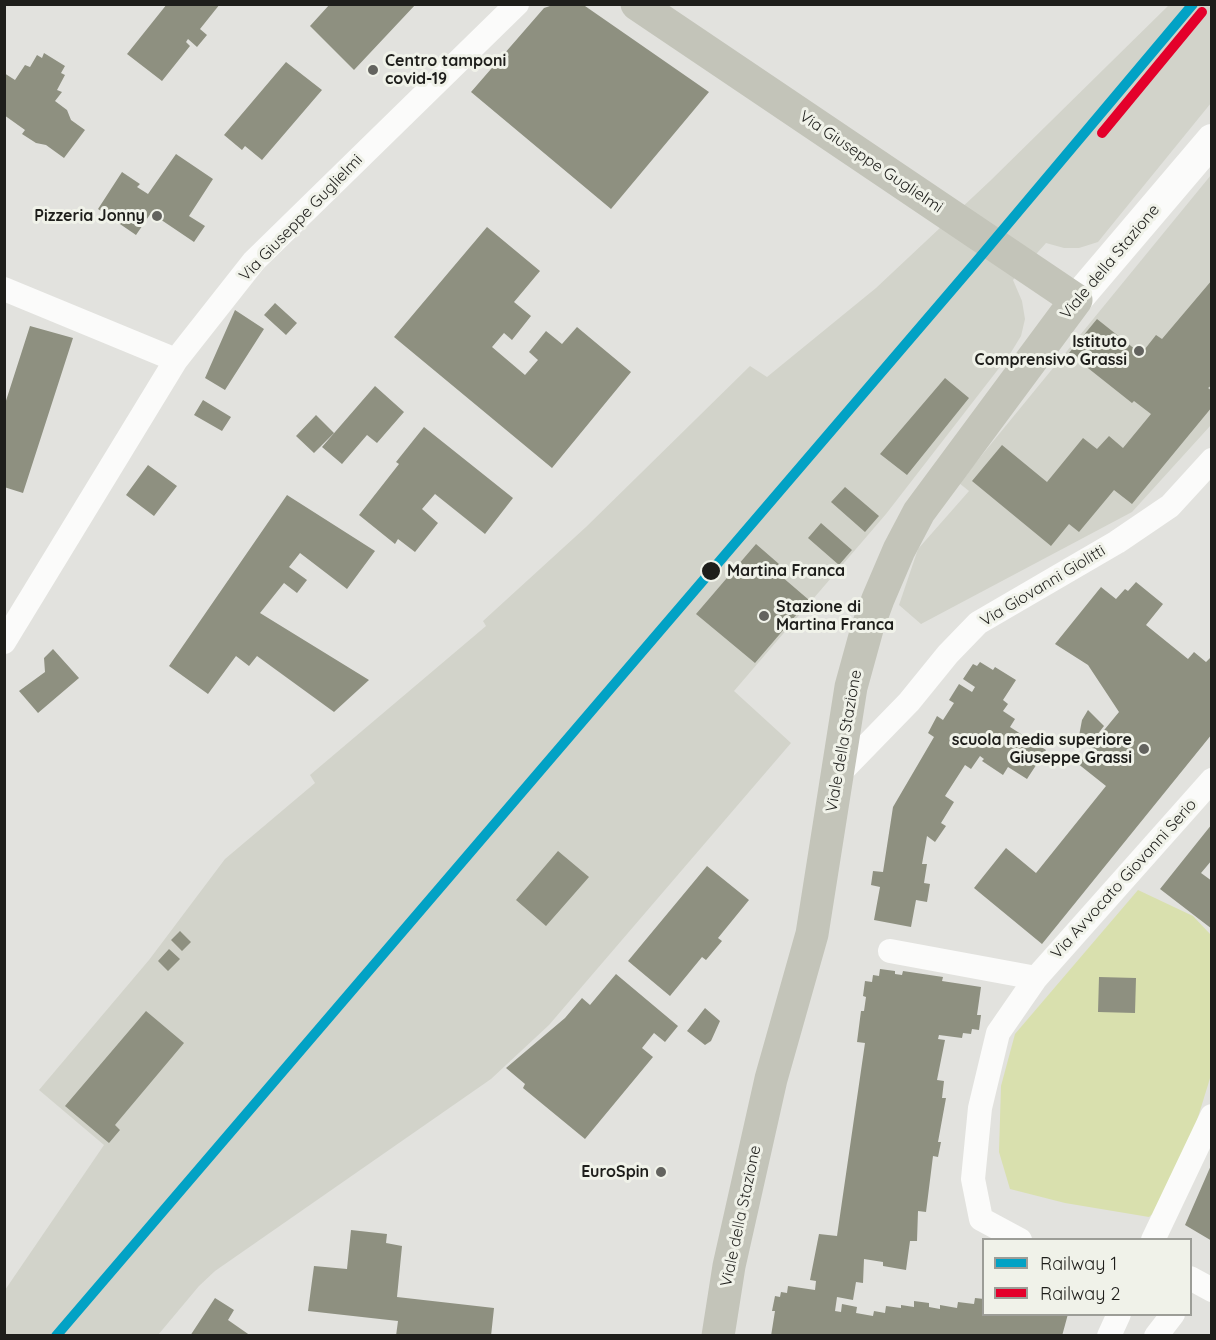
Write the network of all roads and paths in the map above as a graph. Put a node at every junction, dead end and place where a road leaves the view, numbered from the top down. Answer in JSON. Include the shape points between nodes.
{"nodes":[{"id":1,"x":517,"y":4,"type":"edge"},
{"id":2,"x":637,"y":4,"type":"edge"},
{"id":3,"x":656,"y":14,"type":"edge"},
{"id":4,"x":1212,"y":140,"type":"edge"},
{"id":5,"x":4,"y":289,"type":"edge"},
{"id":6,"x":1076,"y":300,"type":"junction"},
{"id":7,"x":176,"y":360,"type":"junction"},
{"id":8,"x":1212,"y":460,"type":"edge"},
{"id":9,"x":4,"y":642,"type":"edge"},
{"id":10,"x":837,"y":777,"type":"junction"},
{"id":11,"x":1212,"y":780,"type":"edge"},
{"id":12,"x":890,"y":951,"type":"dead end"},
{"id":13,"x":1036,"y":978,"type":"junction"},
{"id":14,"x":1212,"y":1116,"type":"edge"},
{"id":15,"x":1018,"y":1238,"type":"edge"},
{"id":16,"x":1154,"y":1238,"type":"edge"},
{"id":17,"x":1118,"y":1316,"type":"edge"},
{"id":18,"x":1171,"y":1316,"type":"edge"},
{"id":19,"x":718,"y":1335,"type":"edge"},
{"id":20,"x":1109,"y":1335,"type":"edge"},
{"id":21,"x":1156,"y":1335,"type":"edge"}],
"edges":[{"from":1,"to":7,"type":"street","name":"Via Giuseppe Guglielmi","via":[[254,261]]},
{"from":2,"to":3,"type":"main road","name":"Via Giuseppe Guglielmi"},
{"from":3,"to":6,"type":"main road","name":"Via Giuseppe Guglielmi"},
{"from":4,"to":6,"type":"street","name":"Viale della Stazione"},
{"from":5,"to":7,"type":"street"},
{"from":6,"to":10,"type":"main road","name":"Viale della Stazione","via":[[944,476],[899,550],[867,629],[851,687]]},
{"from":7,"to":9,"type":"street","name":"Via Giuseppe Guglielmi"},
{"from":8,"to":10,"type":"street","name":"Via Giovanni Giolitti","via":[[1170,506],[1117,542],[978,623]]},
{"from":10,"to":19,"type":"main road","name":"Viale della Stazione","via":[[812,934],[771,1079],[729,1266]]},
{"from":11,"to":13,"type":"street","name":"Via Avvocato Giovanni Serio"},
{"from":12,"to":13,"type":"street"},
{"from":13,"to":15,"type":"street","name":"Via Avvocato Giovanni Serio","via":[[998,1033],[980,1108],[973,1179],[981,1219]]},
{"from":14,"to":16,"type":"street"},
{"from":17,"to":20,"type":"street"},
{"from":18,"to":21,"type":"street"}]}
